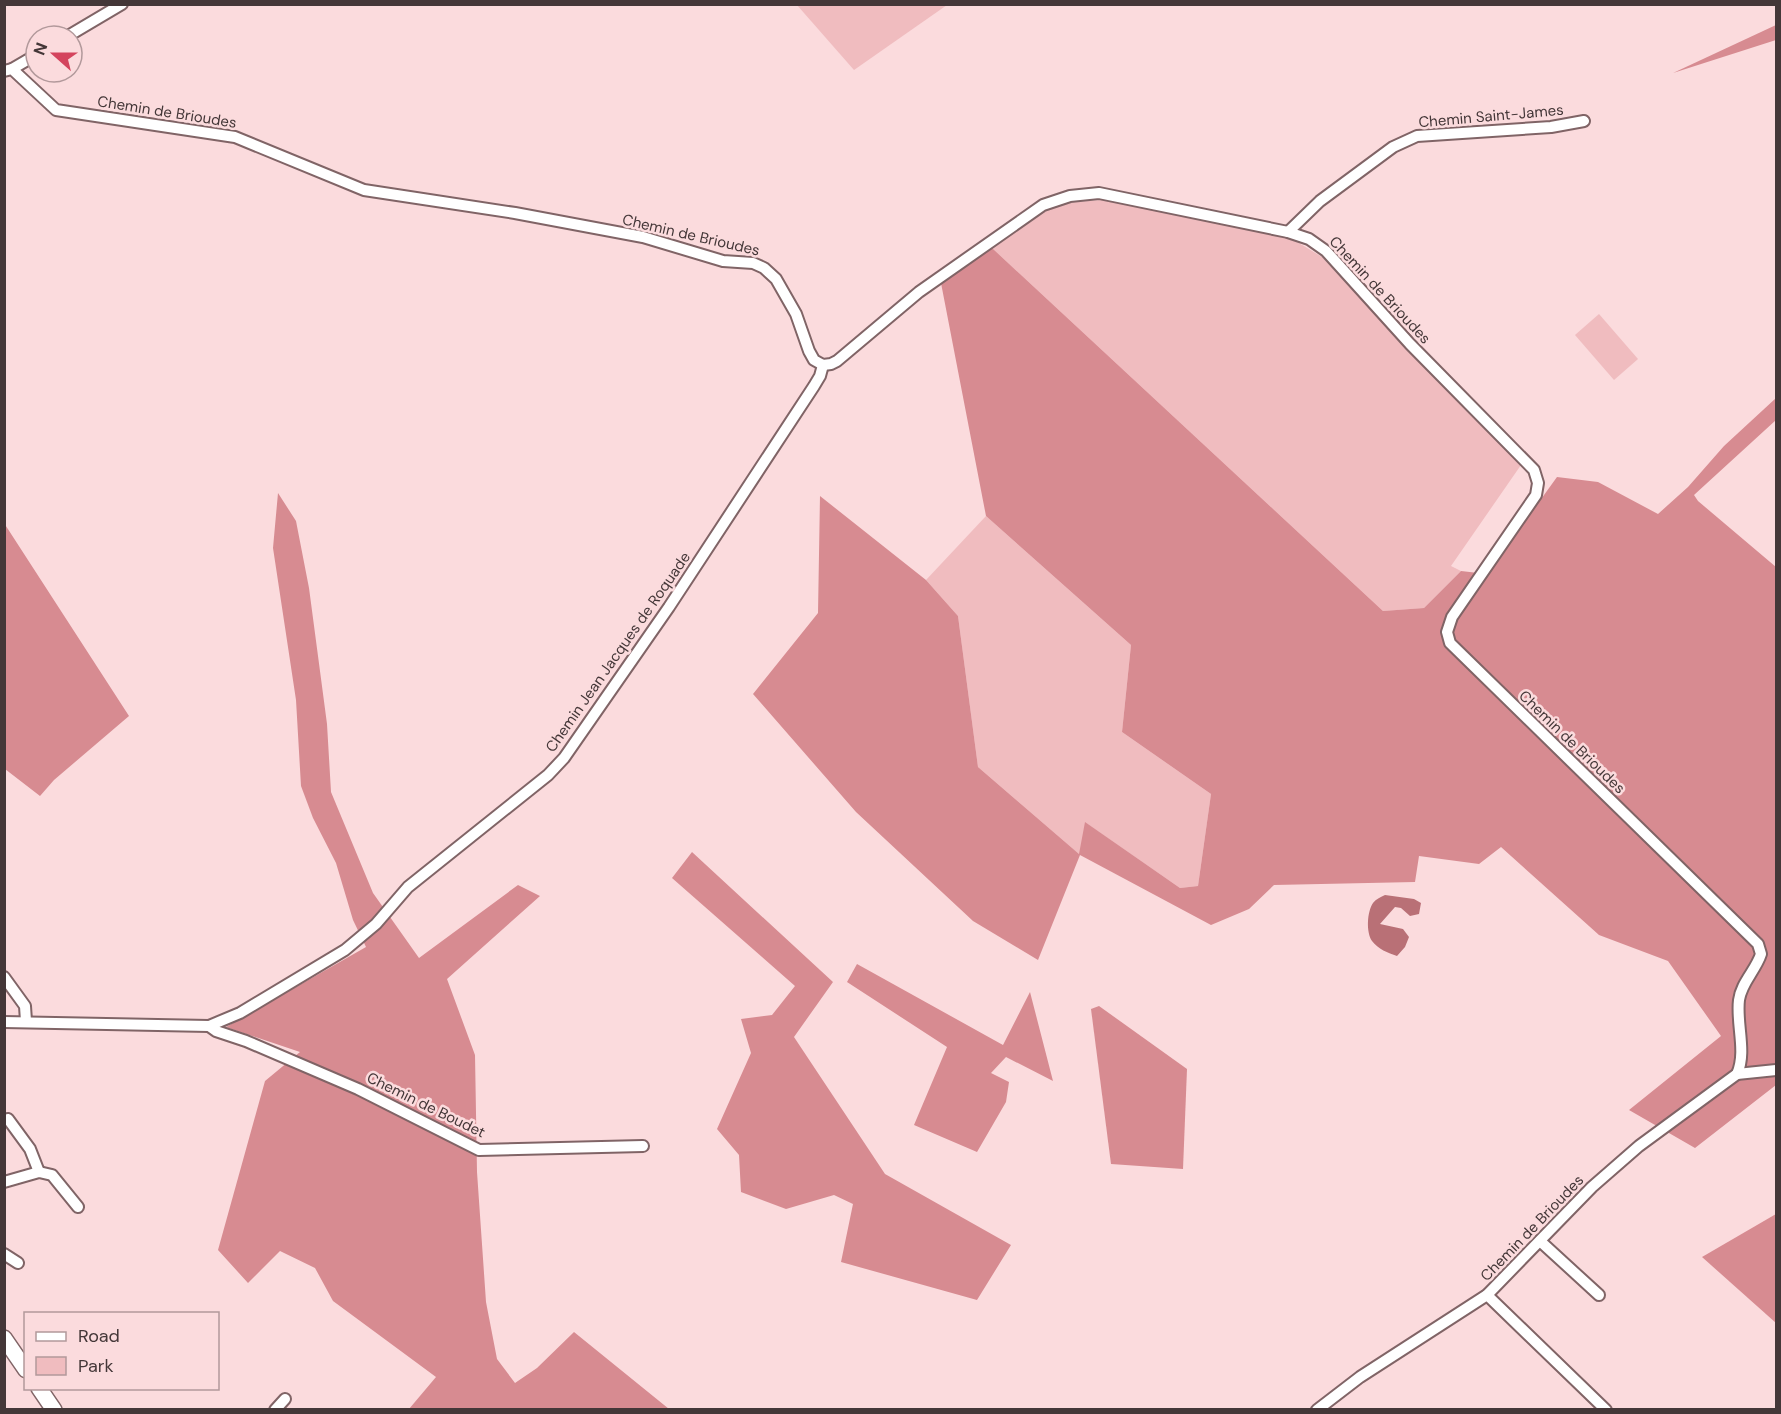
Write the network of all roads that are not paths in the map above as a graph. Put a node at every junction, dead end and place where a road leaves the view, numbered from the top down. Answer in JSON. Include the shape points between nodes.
{"nodes":[{"id":1,"x":122,"y":4,"type":"edge"},
{"id":2,"x":84,"y":27,"type":"edge"},
{"id":3,"x":24,"y":61,"type":"edge"},
{"id":4,"x":8,"y":70,"type":"edge"},
{"id":5,"x":1584,"y":121,"type":"dead end"},
{"id":6,"x":1288,"y":232,"type":"junction"},
{"id":7,"x":823,"y":365,"type":"junction"},
{"id":8,"x":4,"y":977,"type":"edge"},
{"id":9,"x":26,"y":1021,"type":"junction"},
{"id":10,"x":4,"y":1022,"type":"edge"},
{"id":11,"x":209,"y":1026,"type":"junction"},
{"id":12,"x":1776,"y":1070,"type":"edge"},
{"id":13,"x":1737,"y":1074,"type":"junction"},
{"id":14,"x":8,"y":1119,"type":"dead end"},
{"id":15,"x":643,"y":1146,"type":"dead end"},
{"id":16,"x":39,"y":1172,"type":"junction"},
{"id":17,"x":4,"y":1182,"type":"edge"},
{"id":18,"x":78,"y":1207,"type":"dead end"},
{"id":19,"x":1540,"y":1241,"type":"junction"},
{"id":20,"x":4,"y":1254,"type":"edge"},
{"id":21,"x":18,"y":1263,"type":"dead end"},
{"id":22,"x":1487,"y":1295,"type":"junction"},
{"id":23,"x":1599,"y":1295,"type":"dead end"},
{"id":24,"x":6,"y":1345,"type":"edge"},
{"id":25,"x":24,"y":1368,"type":"edge"},
{"id":26,"x":40,"y":1390,"type":"edge"},
{"id":27,"x":285,"y":1399,"type":"dead end"},
{"id":28,"x":54,"y":1410,"type":"edge"},
{"id":29,"x":275,"y":1410,"type":"edge"},
{"id":30,"x":1317,"y":1410,"type":"edge"},
{"id":31,"x":1606,"y":1410,"type":"edge"}],
"edges":[{"from":1,"to":2,"type":"street"},
{"from":3,"to":4,"type":"street"},
{"from":4,"to":7,"type":"street","name":"Chemin de Brioudes","via":[[56,110],[235,137],[364,190],[643,237],[723,261],[753,263],[776,279],[796,314],[809,351]]},
{"from":5,"to":6,"type":"street","name":"Chemin Saint-James","via":[[1551,127],[1417,136],[1393,147],[1320,201]]},
{"from":6,"to":7,"type":"street","name":"Chemin de Brioudes","via":[[1099,193],[1070,196],[1043,205],[1020,220],[919,292],[837,361]]},
{"from":6,"to":13,"type":"street","name":"Chemin de Brioudes","via":[[1326,251],[1410,344],[1534,470],[1536,495],[1452,617],[1447,632],[1450,643],[1758,944],[1758,964],[1739,999],[1742,1064]]},
{"from":7,"to":11,"type":"street","name":"Chemin Jean Jacques de Roquade","via":[[814,386],[722,527],[564,758],[408,887],[376,924],[345,950],[240,1013]]},
{"from":8,"to":9,"type":"street","via":[[25,1006]]},
{"from":9,"to":10,"type":"street","name":"Chemin Jean Jacques de Roquade"},
{"from":9,"to":11,"type":"street","name":"Chemin Jean Jacques de Roquade"},
{"from":11,"to":15,"type":"street","name":"Chemin de Boudet","via":[[358,1089],[479,1150]]},
{"from":12,"to":13,"type":"street"},
{"from":13,"to":19,"type":"street","name":"Chemin de Brioudes","via":[[1639,1146]]},
{"from":14,"to":16,"type":"street","via":[[30,1149]]},
{"from":16,"to":17,"type":"street"},
{"from":16,"to":18,"type":"street","via":[[52,1175]]},
{"from":19,"to":22,"type":"street","name":"Chemin de Brioudes"},
{"from":19,"to":23,"type":"street"},
{"from":20,"to":21,"type":"street"},
{"from":22,"to":30,"type":"street","name":"Chemin de Brioudes","via":[[1360,1377]]},
{"from":22,"to":31,"type":"street"},
{"from":24,"to":25,"type":"street"},
{"from":26,"to":28,"type":"street"},
{"from":27,"to":29,"type":"street"}]}
